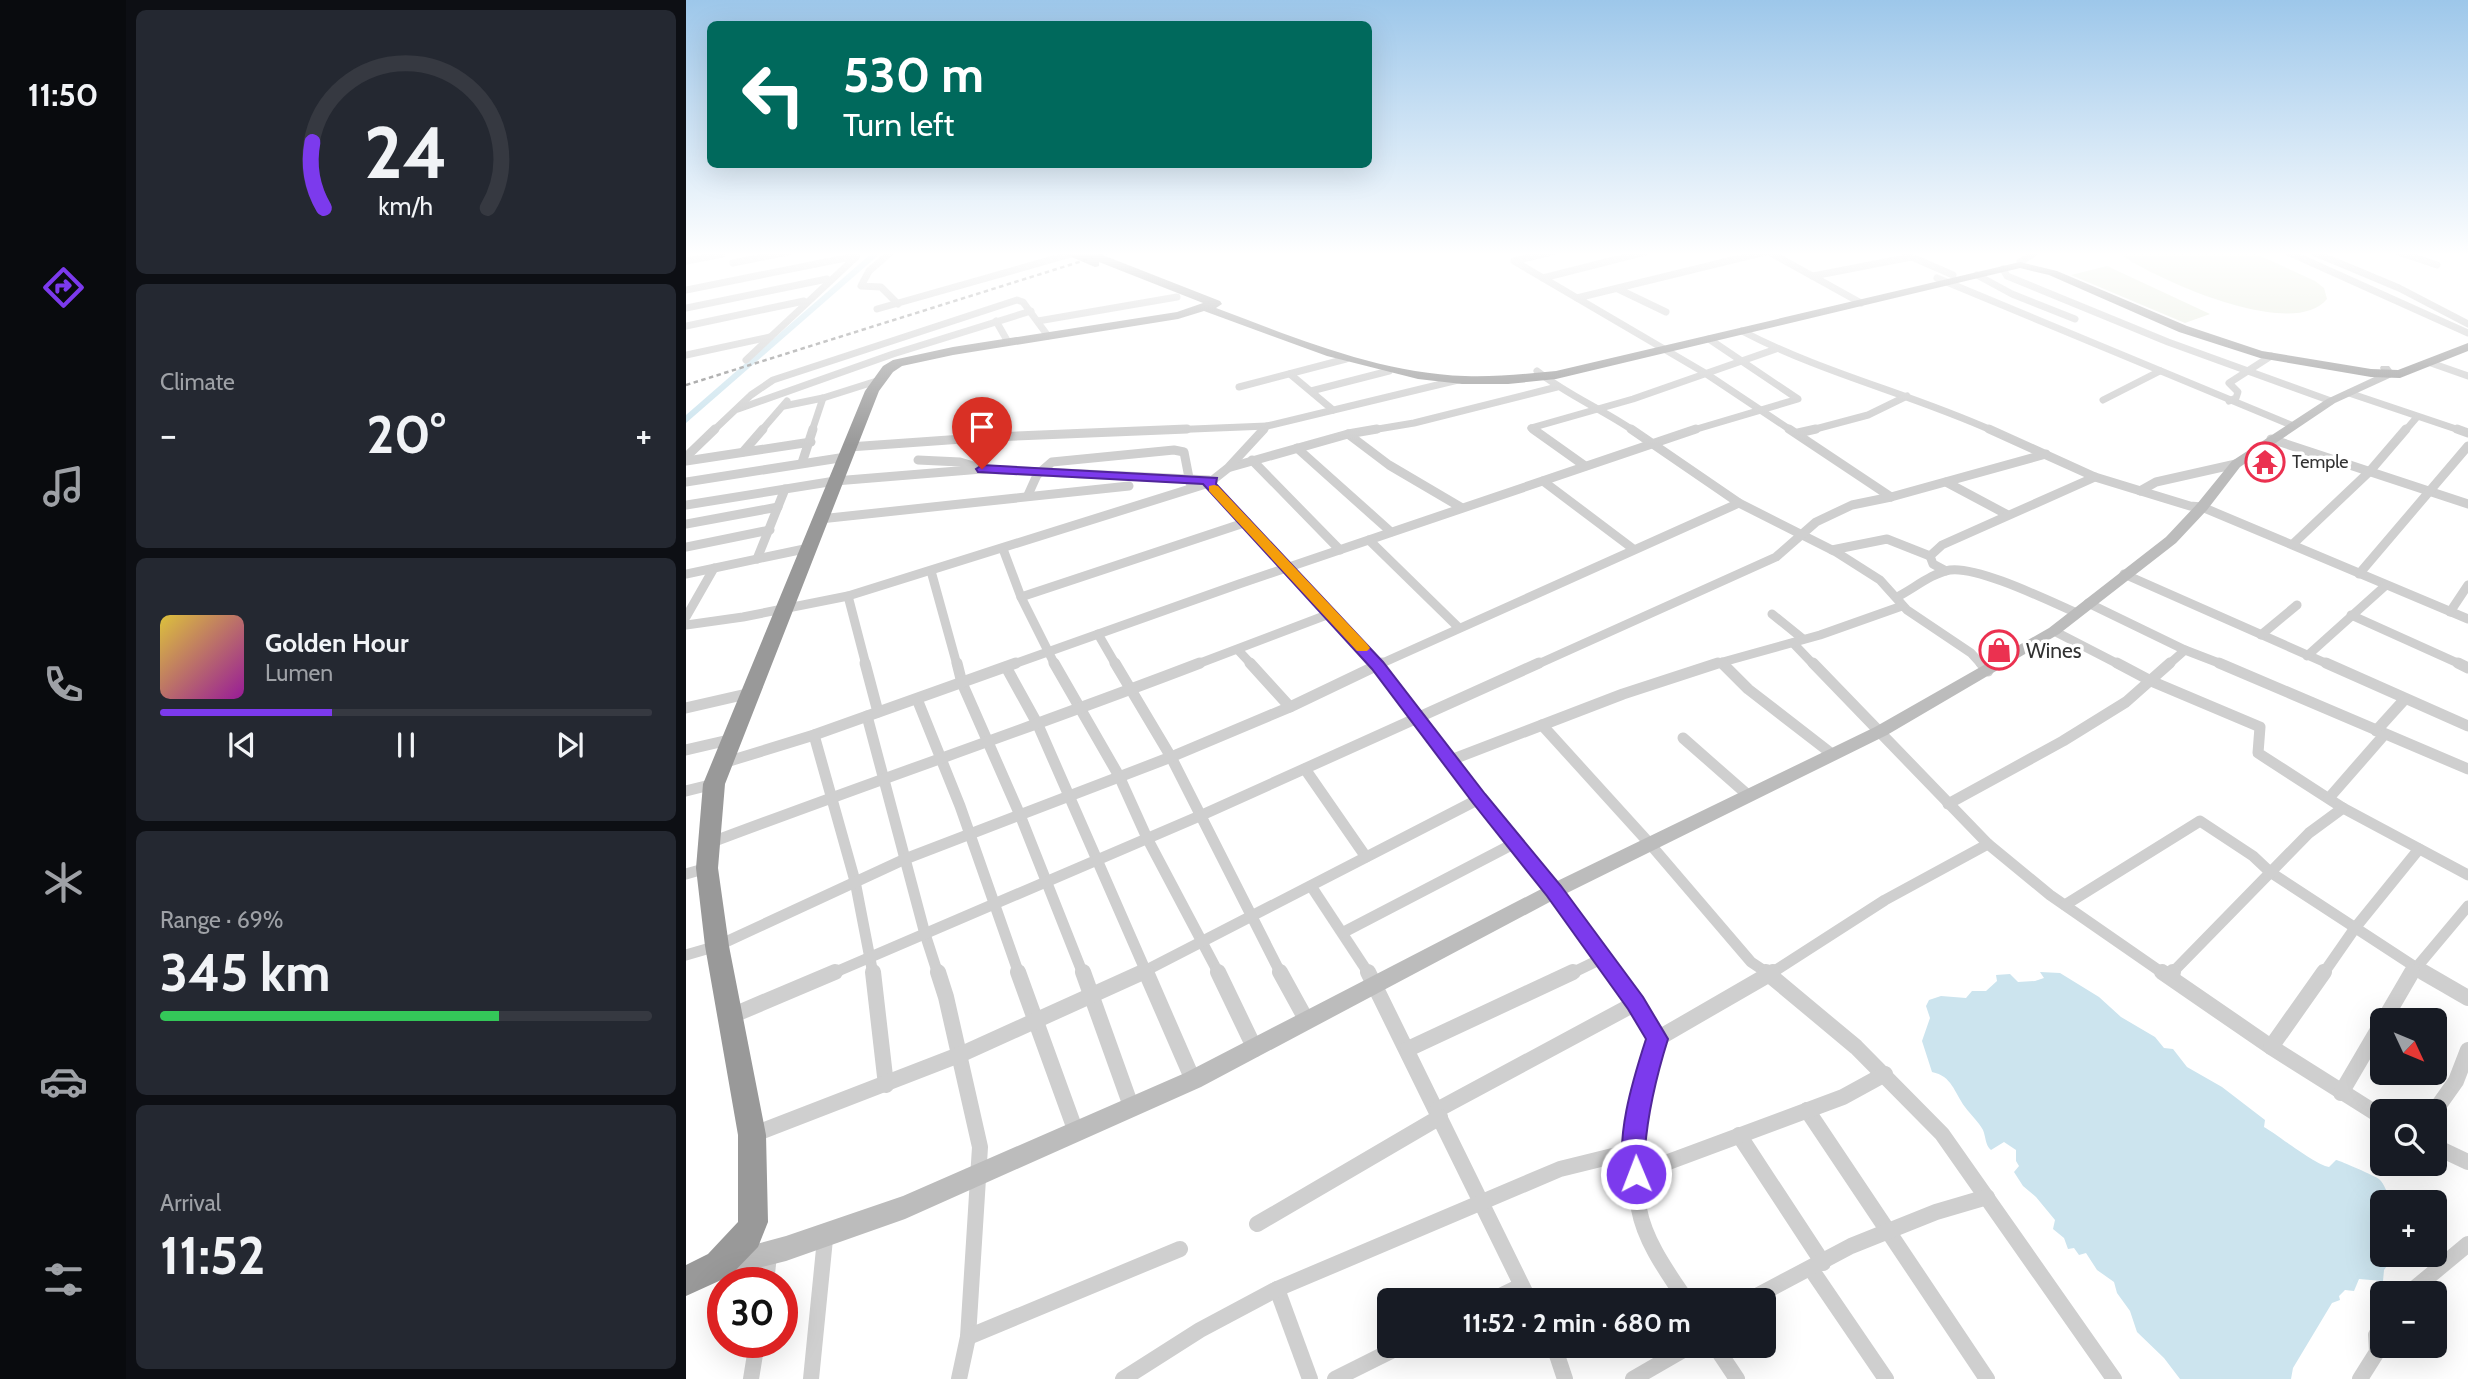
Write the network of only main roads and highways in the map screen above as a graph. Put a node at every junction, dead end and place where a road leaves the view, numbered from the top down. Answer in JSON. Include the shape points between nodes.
{"nodes":[{"id":1,"x":1164,"y":316,"type":"edge"},
{"id":2,"x":1237,"y":316,"type":"edge"},
{"id":3,"x":1241,"y":316,"type":"edge"},
{"id":4,"x":1787,"y":316,"type":"edge"},
{"id":5,"x":1796,"y":316,"type":"edge"},
{"id":6,"x":2154,"y":316,"type":"edge"},
{"id":7,"x":2170,"y":316,"type":"edge"},
{"id":8,"x":2468,"y":334,"type":"edge"},
{"id":9,"x":1661,"y":346,"type":"junction"},
{"id":10,"x":2468,"y":347,"type":"edge"},
{"id":11,"x":2388,"y":371,"type":"junction"},
{"id":12,"x":1539,"y":374,"type":"junction"},
{"id":13,"x":686,"y":1281,"type":"edge"}],
"edges":[{"from":1,"to":13,"type":"highway","via":[[1043,328],[1008,342],[950,344],[898,358],[872,391],[714,784],[707,868],[752,1135],[753,1222],[747,1237],[719,1265]]},
{"from":2,"to":12,"type":"highway","via":[[1389,371],[1494,381]]},
{"from":3,"to":12,"type":"highway","via":[[1395,366],[1476,376]]},
{"from":4,"to":9,"type":"highway"},
{"from":5,"to":9,"type":"highway"},
{"from":6,"to":11,"type":"highway","via":[[2272,356]]},
{"from":7,"to":11,"type":"highway","via":[[2241,345]]},
{"from":8,"to":11,"type":"highway"},
{"from":9,"to":12,"type":"highway"},
{"from":10,"to":11,"type":"highway","via":[[2406,373]]}]}
